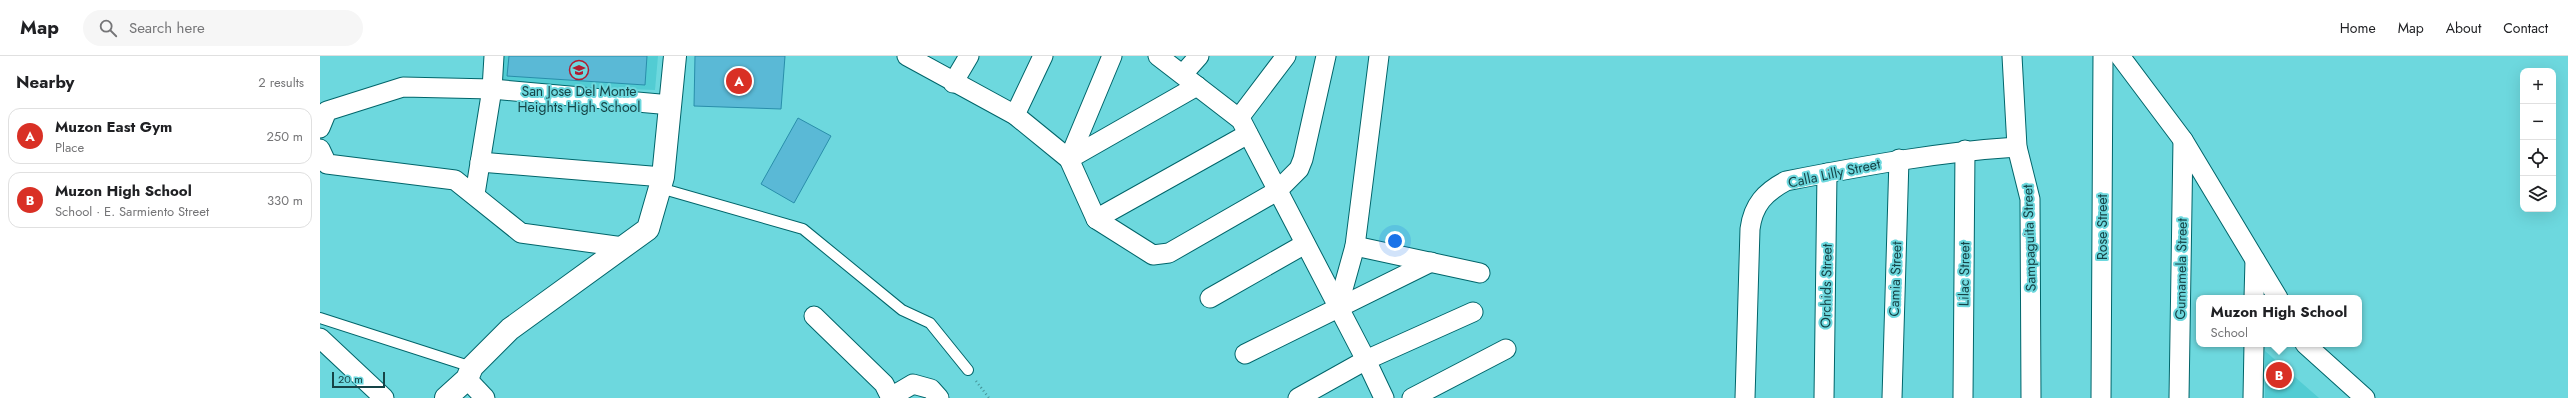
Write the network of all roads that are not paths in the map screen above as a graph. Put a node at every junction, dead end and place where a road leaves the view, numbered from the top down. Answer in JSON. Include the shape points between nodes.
{"nodes":[{"id":1,"x":494,"y":56,"type":"edge"},
{"id":2,"x":675,"y":56,"type":"edge"},
{"id":3,"x":907,"y":56,"type":"edge"},
{"id":4,"x":970,"y":56,"type":"edge"},
{"id":5,"x":1043,"y":56,"type":"edge"},
{"id":6,"x":1112,"y":56,"type":"edge"},
{"id":7,"x":1158,"y":56,"type":"edge"},
{"id":8,"x":1199,"y":56,"type":"edge"},
{"id":9,"x":1286,"y":56,"type":"edge"},
{"id":10,"x":1326,"y":56,"type":"edge"},
{"id":11,"x":1379,"y":56,"type":"edge"},
{"id":12,"x":2012,"y":56,"type":"edge"},
{"id":13,"x":2103,"y":56,"type":"edge"},
{"id":14,"x":2120,"y":56,"type":"edge"},
{"id":15,"x":1190,"y":80,"type":"junction"},
{"id":16,"x":953,"y":83,"type":"junction"},
{"id":17,"x":492,"y":89,"type":"junction"},
{"id":18,"x":671,"y":106,"type":"junction"},
{"id":19,"x":1015,"y":115,"type":"junction"},
{"id":20,"x":1244,"y":126,"type":"junction"},
{"id":21,"x":320,"y":128,"type":"edge"},
{"id":22,"x":2183,"y":140,"type":"junction"},
{"id":23,"x":2017,"y":147,"type":"junction"},
{"id":24,"x":320,"y":149,"type":"edge"},
{"id":25,"x":1966,"y":150,"type":"junction"},
{"id":26,"x":1069,"y":159,"type":"junction"},
{"id":27,"x":1898,"y":159,"type":"junction"},
{"id":28,"x":480,"y":162,"type":"junction"},
{"id":29,"x":1827,"y":173,"type":"junction"},
{"id":30,"x":661,"y":182,"type":"junction"},
{"id":31,"x":1277,"y":191,"type":"junction"},
{"id":32,"x":474,"y":194,"type":"junction"},
{"id":33,"x":1096,"y":219,"type":"junction"},
{"id":34,"x":1305,"y":244,"type":"junction"},
{"id":35,"x":1354,"y":246,"type":"junction"},
{"id":36,"x":623,"y":247,"type":"junction"},
{"id":37,"x":2255,"y":260,"type":"junction"},
{"id":38,"x":1431,"y":262,"type":"junction"},
{"id":39,"x":1480,"y":273,"type":"dead end"},
{"id":40,"x":2254,"y":295,"type":"edge"},
{"id":41,"x":2276,"y":295,"type":"edge"},
{"id":42,"x":1210,"y":298,"type":"dead end"},
{"id":43,"x":1338,"y":307,"type":"junction"},
{"id":44,"x":1473,"y":312,"type":"dead end"},
{"id":45,"x":814,"y":316,"type":"dead end"},
{"id":46,"x":320,"y":318,"type":"edge"},
{"id":47,"x":320,"y":338,"type":"edge"},
{"id":48,"x":2254,"y":347,"type":"edge"},
{"id":49,"x":2308,"y":347,"type":"edge"},
{"id":50,"x":1506,"y":349,"type":"dead end"},
{"id":51,"x":1245,"y":354,"type":"dead end"},
{"id":52,"x":1366,"y":360,"type":"junction"},
{"id":53,"x":968,"y":370,"type":"road end"},
{"id":54,"x":469,"y":373,"type":"junction"},
{"id":55,"x":384,"y":398,"type":"edge"},
{"id":56,"x":446,"y":398,"type":"edge"},
{"id":57,"x":485,"y":398,"type":"edge"},
{"id":58,"x":891,"y":398,"type":"edge"},
{"id":59,"x":939,"y":398,"type":"edge"},
{"id":60,"x":1298,"y":398,"type":"edge"},
{"id":61,"x":1384,"y":398,"type":"edge"},
{"id":62,"x":1412,"y":398,"type":"edge"},
{"id":63,"x":1744,"y":398,"type":"edge"},
{"id":64,"x":1824,"y":398,"type":"edge"},
{"id":65,"x":1892,"y":398,"type":"edge"},
{"id":66,"x":1963,"y":398,"type":"edge"},
{"id":67,"x":2031,"y":398,"type":"edge"},
{"id":68,"x":2101,"y":398,"type":"edge"},
{"id":69,"x":2179,"y":398,"type":"edge"},
{"id":70,"x":2253,"y":398,"type":"edge"},
{"id":71,"x":2365,"y":398,"type":"edge"}],
"edges":[{"from":1,"to":17,"type":"street"},
{"from":2,"to":18,"type":"street"},
{"from":3,"to":16,"type":"street"},
{"from":4,"to":16,"type":"street"},
{"from":5,"to":19,"type":"street"},
{"from":6,"to":26,"type":"street"},
{"from":7,"to":15,"type":"street"},
{"from":8,"to":15,"type":"street"},
{"from":9,"to":20,"type":"street"},
{"from":10,"to":31,"type":"street","via":[[1302,159],[1298,169]]},
{"from":11,"to":35,"type":"street"},
{"from":12,"to":23,"type":"street","name":"Sampaguita Street"},
{"from":13,"to":68,"type":"street","name":"Rose Street"},
{"from":14,"to":22,"type":"street"},
{"from":15,"to":20,"type":"street"},
{"from":15,"to":26,"type":"street"},
{"from":16,"to":19,"type":"street"},
{"from":17,"to":18,"type":"street"},
{"from":17,"to":21,"type":"street","via":[[403,87],[327,111]]},
{"from":17,"to":28,"type":"street"},
{"from":18,"to":30,"type":"street"},
{"from":19,"to":26,"type":"street"},
{"from":20,"to":31,"type":"street"},
{"from":20,"to":33,"type":"street"},
{"from":22,"to":37,"type":"street"},
{"from":22,"to":69,"type":"street","name":"Gumamela Street"},
{"from":23,"to":25,"type":"street","name":"Calla Lilly Street"},
{"from":23,"to":67,"type":"street","name":"Sampaguita Street","via":[[2030,199]]},
{"from":24,"to":32,"type":"street","via":[[326,164],[455,180]]},
{"from":25,"to":27,"type":"street","name":"Calla Lilly Street"},
{"from":25,"to":66,"type":"street","name":"Lilac Street"},
{"from":26,"to":33,"type":"street"},
{"from":27,"to":29,"type":"street","name":"Calla Lilly Street"},
{"from":27,"to":65,"type":"street","name":"Camia Street"},
{"from":28,"to":30,"type":"street"},
{"from":28,"to":32,"type":"street"},
{"from":29,"to":63,"type":"street","name":"Calla Lilly Street","via":[[1786,181],[1771,189],[1752,212]]},
{"from":29,"to":64,"type":"street","name":"Orchids Street"},
{"from":30,"to":36,"type":"street","via":[[648,229]]},
{"from":30,"to":53,"type":"lane","via":[[803,229],[902,310],[930,323]]},
{"from":31,"to":33,"type":"street","via":[[1163,255],[1147,252]]},
{"from":31,"to":34,"type":"street"},
{"from":32,"to":36,"type":"street","via":[[521,233]]},
{"from":34,"to":42,"type":"street"},
{"from":34,"to":43,"type":"street"},
{"from":35,"to":38,"type":"street"},
{"from":35,"to":43,"type":"street"},
{"from":36,"to":54,"type":"street","via":[[510,329]]},
{"from":37,"to":40,"type":"street"},
{"from":37,"to":41,"type":"street"},
{"from":38,"to":39,"type":"street"},
{"from":38,"to":43,"type":"street"},
{"from":43,"to":51,"type":"street"},
{"from":43,"to":52,"type":"street"},
{"from":44,"to":52,"type":"street"},
{"from":45,"to":58,"type":"street","via":[[884,384]]},
{"from":46,"to":54,"type":"lane"},
{"from":47,"to":55,"type":"street"},
{"from":48,"to":70,"type":"street"},
{"from":49,"to":71,"type":"street"},
{"from":50,"to":62,"type":"street"},
{"from":52,"to":60,"type":"street"},
{"from":52,"to":61,"type":"street"},
{"from":54,"to":56,"type":"street"},
{"from":54,"to":57,"type":"street"},
{"from":58,"to":59,"type":"street","via":[[913,384],[931,389]]}]}
